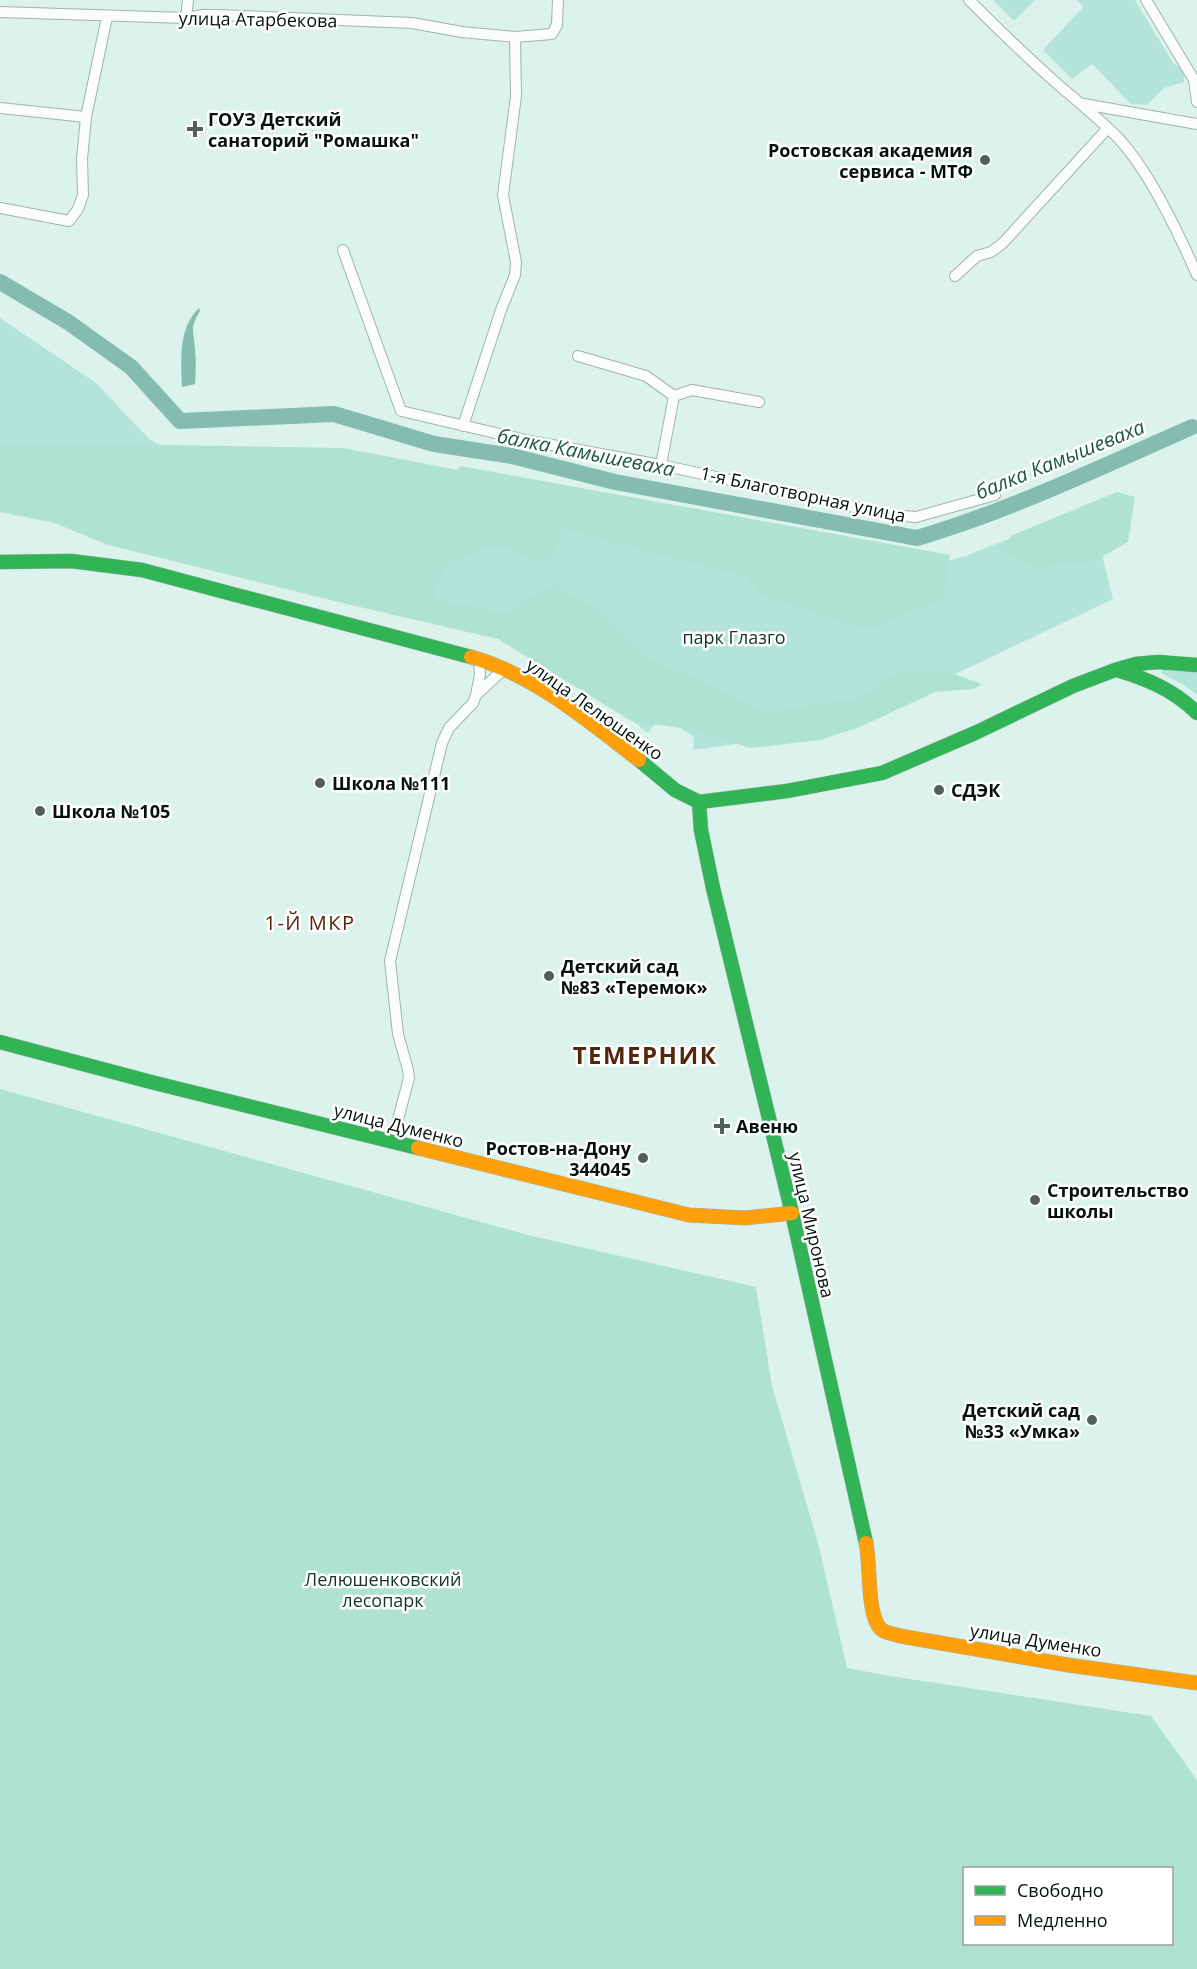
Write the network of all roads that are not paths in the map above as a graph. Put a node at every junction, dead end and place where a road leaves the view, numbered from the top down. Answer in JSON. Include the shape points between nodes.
{"nodes":[{"id":1,"x":188,"y":0,"type":"edge"},
{"id":2,"x":558,"y":0,"type":"edge"},
{"id":3,"x":969,"y":0,"type":"edge"},
{"id":4,"x":1146,"y":0,"type":"edge"},
{"id":5,"x":0,"y":12,"type":"edge"},
{"id":6,"x":107,"y":17,"type":"junction"},
{"id":7,"x":186,"y":18,"type":"junction"},
{"id":8,"x":515,"y":37,"type":"junction"},
{"id":9,"x":1197,"y":102,"type":"edge"},
{"id":10,"x":1083,"y":104,"type":"junction"},
{"id":11,"x":0,"y":108,"type":"edge"},
{"id":12,"x":86,"y":117,"type":"junction"},
{"id":13,"x":1197,"y":124,"type":"edge"},
{"id":14,"x":1108,"y":128,"type":"junction"},
{"id":15,"x":0,"y":208,"type":"edge"},
{"id":16,"x":343,"y":250,"type":"dead end"},
{"id":17,"x":1197,"y":275,"type":"edge"},
{"id":18,"x":955,"y":276,"type":"dead end"},
{"id":19,"x":578,"y":356,"type":"dead end"},
{"id":20,"x":674,"y":396,"type":"junction"},
{"id":21,"x":759,"y":402,"type":"dead end"},
{"id":22,"x":464,"y":426,"type":"junction"},
{"id":23,"x":661,"y":465,"type":"junction"},
{"id":24,"x":996,"y":495,"type":"dead end"},
{"id":25,"x":0,"y":562,"type":"edge"},
{"id":26,"x":479,"y":659,"type":"junction"},
{"id":27,"x":1197,"y":665,"type":"edge"},
{"id":28,"x":504,"y":669,"type":"junction"},
{"id":29,"x":1115,"y":670,"type":"junction"},
{"id":30,"x":476,"y":695,"type":"junction"},
{"id":31,"x":1197,"y":712,"type":"edge"},
{"id":32,"x":699,"y":802,"type":"junction"},
{"id":33,"x":0,"y":1042,"type":"edge"},
{"id":34,"x":392,"y":1142,"type":"junction"},
{"id":35,"x":792,"y":1213,"type":"junction"},
{"id":36,"x":875,"y":1621,"type":"joint"},
{"id":37,"x":1197,"y":1683,"type":"edge"}],
"edges":[{"from":1,"to":7,"type":"street"},
{"from":2,"to":8,"type":"street","name":"улица Атарбекова","via":[[557,25],[552,34]]},
{"from":3,"to":10,"type":"street"},
{"from":4,"to":9,"type":"street","via":[[1194,80]]},
{"from":5,"to":6,"type":"street","name":"улица Атарбекова"},
{"from":6,"to":7,"type":"street","name":"улица Атарбекова"},
{"from":6,"to":12,"type":"street"},
{"from":7,"to":8,"type":"street","name":"улица Атарбекова","via":[[218,15],[412,23]]},
{"from":8,"to":22,"type":"street","via":[[516,96],[503,195],[516,262]]},
{"from":10,"to":13,"type":"street"},
{"from":10,"to":14,"type":"street"},
{"from":11,"to":12,"type":"street"},
{"from":12,"to":15,"type":"street","via":[[83,195],[69,221]]},
{"from":14,"to":17,"type":"street","via":[[1155,190]]},
{"from":14,"to":18,"type":"street","via":[[1002,244],[977,256]]},
{"from":16,"to":22,"type":"street","name":"1-я Благотворная улица","via":[[401,411]]},
{"from":19,"to":20,"type":"street","via":[[646,376]]},
{"from":20,"to":21,"type":"street","via":[[692,390]]},
{"from":20,"to":23,"type":"street"},
{"from":22,"to":23,"type":"street","name":"1-я Благотворная улица"},
{"from":23,"to":24,"type":"street","name":"1-я Благотворная улица","via":[[891,515],[916,517]]},
{"from":25,"to":26,"type":"street","name":"улица Лелюшенко","via":[[78,561],[142,570]]},
{"from":26,"to":28,"type":"street","name":"улица Лелюшенко"},
{"from":26,"to":30,"type":"street"},
{"from":27,"to":29,"type":"street","via":[[1158,662]]},
{"from":28,"to":30,"type":"street"},
{"from":28,"to":32,"type":"street","name":"улица Лелюшенко","via":[[606,736],[687,800]]},
{"from":29,"to":31,"type":"street","via":[[1152,680]]},
{"from":29,"to":32,"type":"street","via":[[882,773]]},
{"from":30,"to":34,"type":"street","via":[[442,743],[390,961],[398,1034],[409,1078]]},
{"from":32,"to":35,"type":"street","name":"улица Миронова","via":[[713,888]]},
{"from":33,"to":34,"type":"street","name":"улица Думенко"},
{"from":34,"to":35,"type":"street","name":"улица Думенко","via":[[689,1215],[746,1218]]},
{"from":35,"to":36,"type":"street","name":"улица Миронова","via":[[869,1556]]},
{"from":36,"to":37,"type":"street","name":"улица Думенко","via":[[884,1631],[900,1636]]}]}
